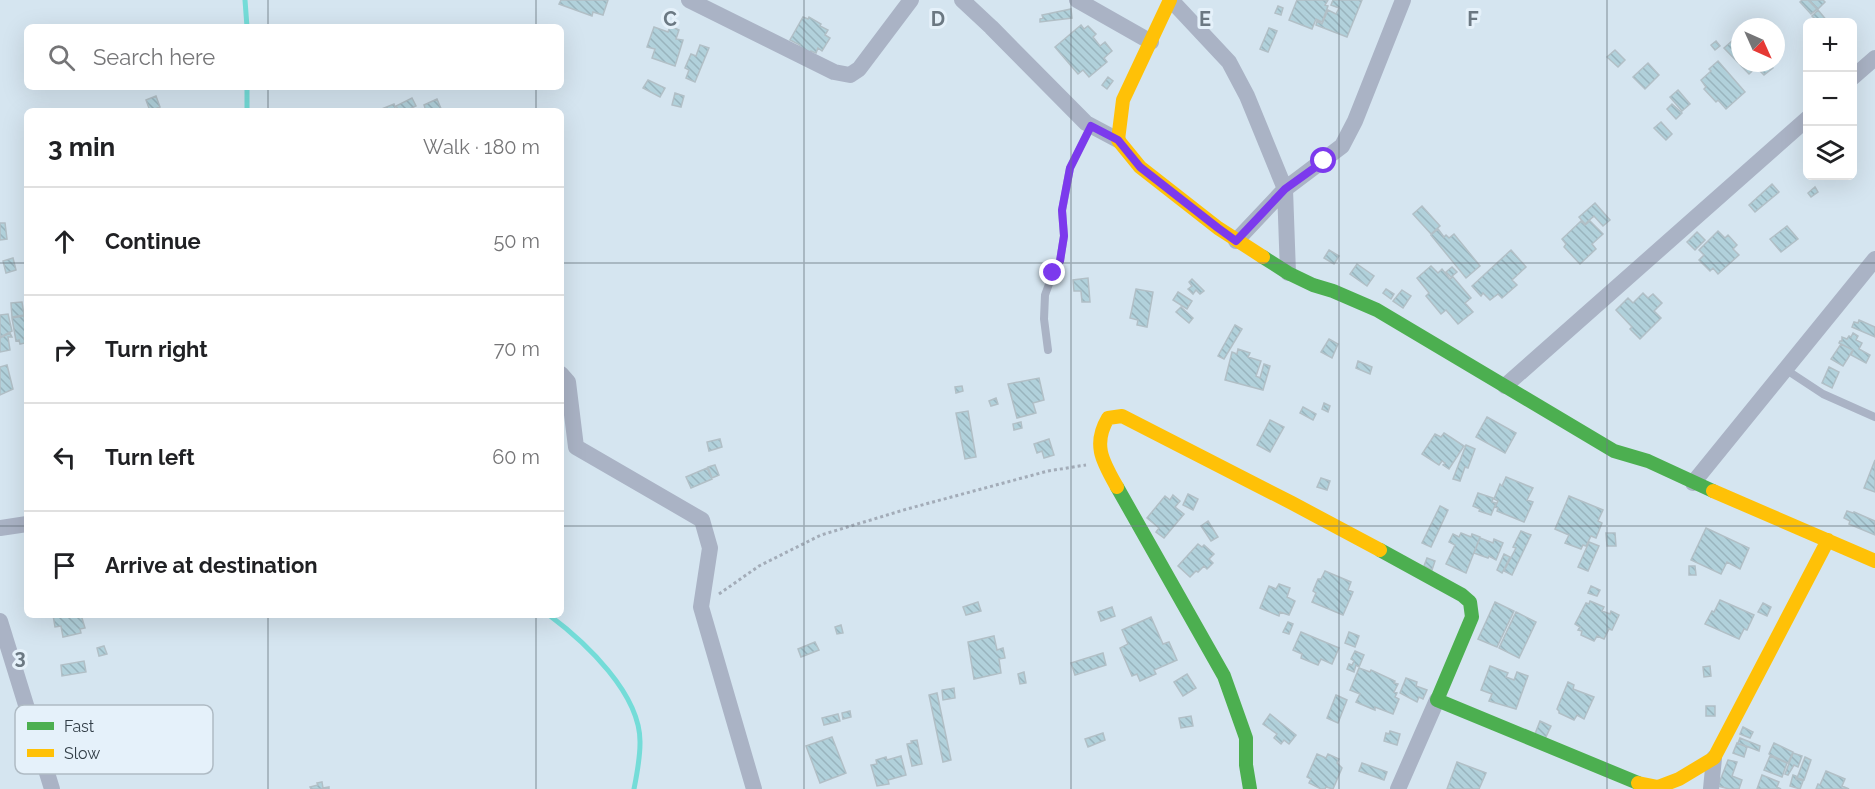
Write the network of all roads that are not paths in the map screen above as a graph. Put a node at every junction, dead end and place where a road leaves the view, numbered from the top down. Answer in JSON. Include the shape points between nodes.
{"nodes":[{"id":1,"x":689,"y":0,"type":"edge"},
{"id":2,"x":911,"y":0,"type":"edge"},
{"id":3,"x":962,"y":0,"type":"edge"},
{"id":4,"x":1077,"y":0,"type":"edge"},
{"id":5,"x":1171,"y":0,"type":"edge"},
{"id":6,"x":1403,"y":0,"type":"edge"},
{"id":7,"x":1150,"y":42,"type":"junction"},
{"id":8,"x":1875,"y":58,"type":"edge"},
{"id":9,"x":1857,"y":74,"type":"edge"},
{"id":10,"x":1803,"y":122,"type":"edge"},
{"id":11,"x":1091,"y":126,"type":"junction"},
{"id":12,"x":1118,"y":140,"type":"junction"},
{"id":13,"x":1285,"y":189,"type":"junction"},
{"id":14,"x":1236,"y":241,"type":"junction"},
{"id":15,"x":1875,"y":260,"type":"edge"},
{"id":16,"x":1288,"y":273,"type":"junction"},
{"id":17,"x":1048,"y":350,"type":"dead end"},
{"id":18,"x":1785,"y":369,"type":"junction"},
{"id":19,"x":564,"y":377,"type":"edge"},
{"id":20,"x":1505,"y":386,"type":"junction"},
{"id":21,"x":1875,"y":417,"type":"edge"},
{"id":22,"x":1693,"y":483,"type":"junction"},
{"id":23,"x":24,"y":524,"type":"edge"},
{"id":24,"x":0,"y":528,"type":"edge"},
{"id":25,"x":1828,"y":540,"type":"junction"},
{"id":26,"x":1875,"y":561,"type":"edge"},
{"id":27,"x":0,"y":621,"type":"edge"},
{"id":28,"x":1437,"y":700,"type":"junction"},
{"id":29,"x":26,"y":705,"type":"edge"},
{"id":30,"x":1714,"y":758,"type":"junction"},
{"id":31,"x":46,"y":774,"type":"edge"},
{"id":32,"x":51,"y":789,"type":"edge"},
{"id":33,"x":754,"y":789,"type":"edge"},
{"id":34,"x":1250,"y":789,"type":"edge"},
{"id":35,"x":1398,"y":789,"type":"edge"},
{"id":36,"x":1711,"y":789,"type":"edge"}],
"edges":[{"from":1,"to":2,"type":"street","via":[[834,72],[850,75],[859,69]]},
{"from":3,"to":11,"type":"street"},
{"from":4,"to":7,"type":"street"},
{"from":5,"to":7,"type":"street"},
{"from":5,"to":13,"type":"street","via":[[1229,62]]},
{"from":6,"to":13,"type":"street","via":[[1342,146]]},
{"from":7,"to":12,"type":"street","via":[[1124,100]]},
{"from":8,"to":9,"type":"street"},
{"from":10,"to":20,"type":"street"},
{"from":11,"to":12,"type":"street"},
{"from":11,"to":17,"type":"lane","via":[[1070,168],[1062,210],[1064,236],[1060,261],[1045,296]]},
{"from":12,"to":14,"type":"street","via":[[1140,167]]},
{"from":13,"to":14,"type":"street"},
{"from":13,"to":16,"type":"street"},
{"from":14,"to":16,"type":"street"},
{"from":15,"to":18,"type":"street"},
{"from":16,"to":20,"type":"street","via":[[1377,310]]},
{"from":18,"to":21,"type":"lane","via":[[1823,394]]},
{"from":18,"to":22,"type":"street"},
{"from":19,"to":33,"type":"street","via":[[568,382],[576,447],[702,520],[710,548],[701,607]]},
{"from":20,"to":22,"type":"street","via":[[1614,451],[1648,461]]},
{"from":22,"to":25,"type":"street"},
{"from":23,"to":24,"type":"street"},
{"from":25,"to":26,"type":"street"},
{"from":25,"to":30,"type":"street"},
{"from":27,"to":29,"type":"street"},
{"from":28,"to":30,"type":"street","via":[[1646,786],[1679,779]]},
{"from":28,"to":34,"type":"street","via":[[1472,617],[1470,602],[1462,595],[1292,502],[1122,416],[1108,418],[1100,432],[1102,462],[1224,676],[1246,738]]},
{"from":28,"to":35,"type":"street"},
{"from":30,"to":36,"type":"street"},
{"from":31,"to":32,"type":"street"}]}
